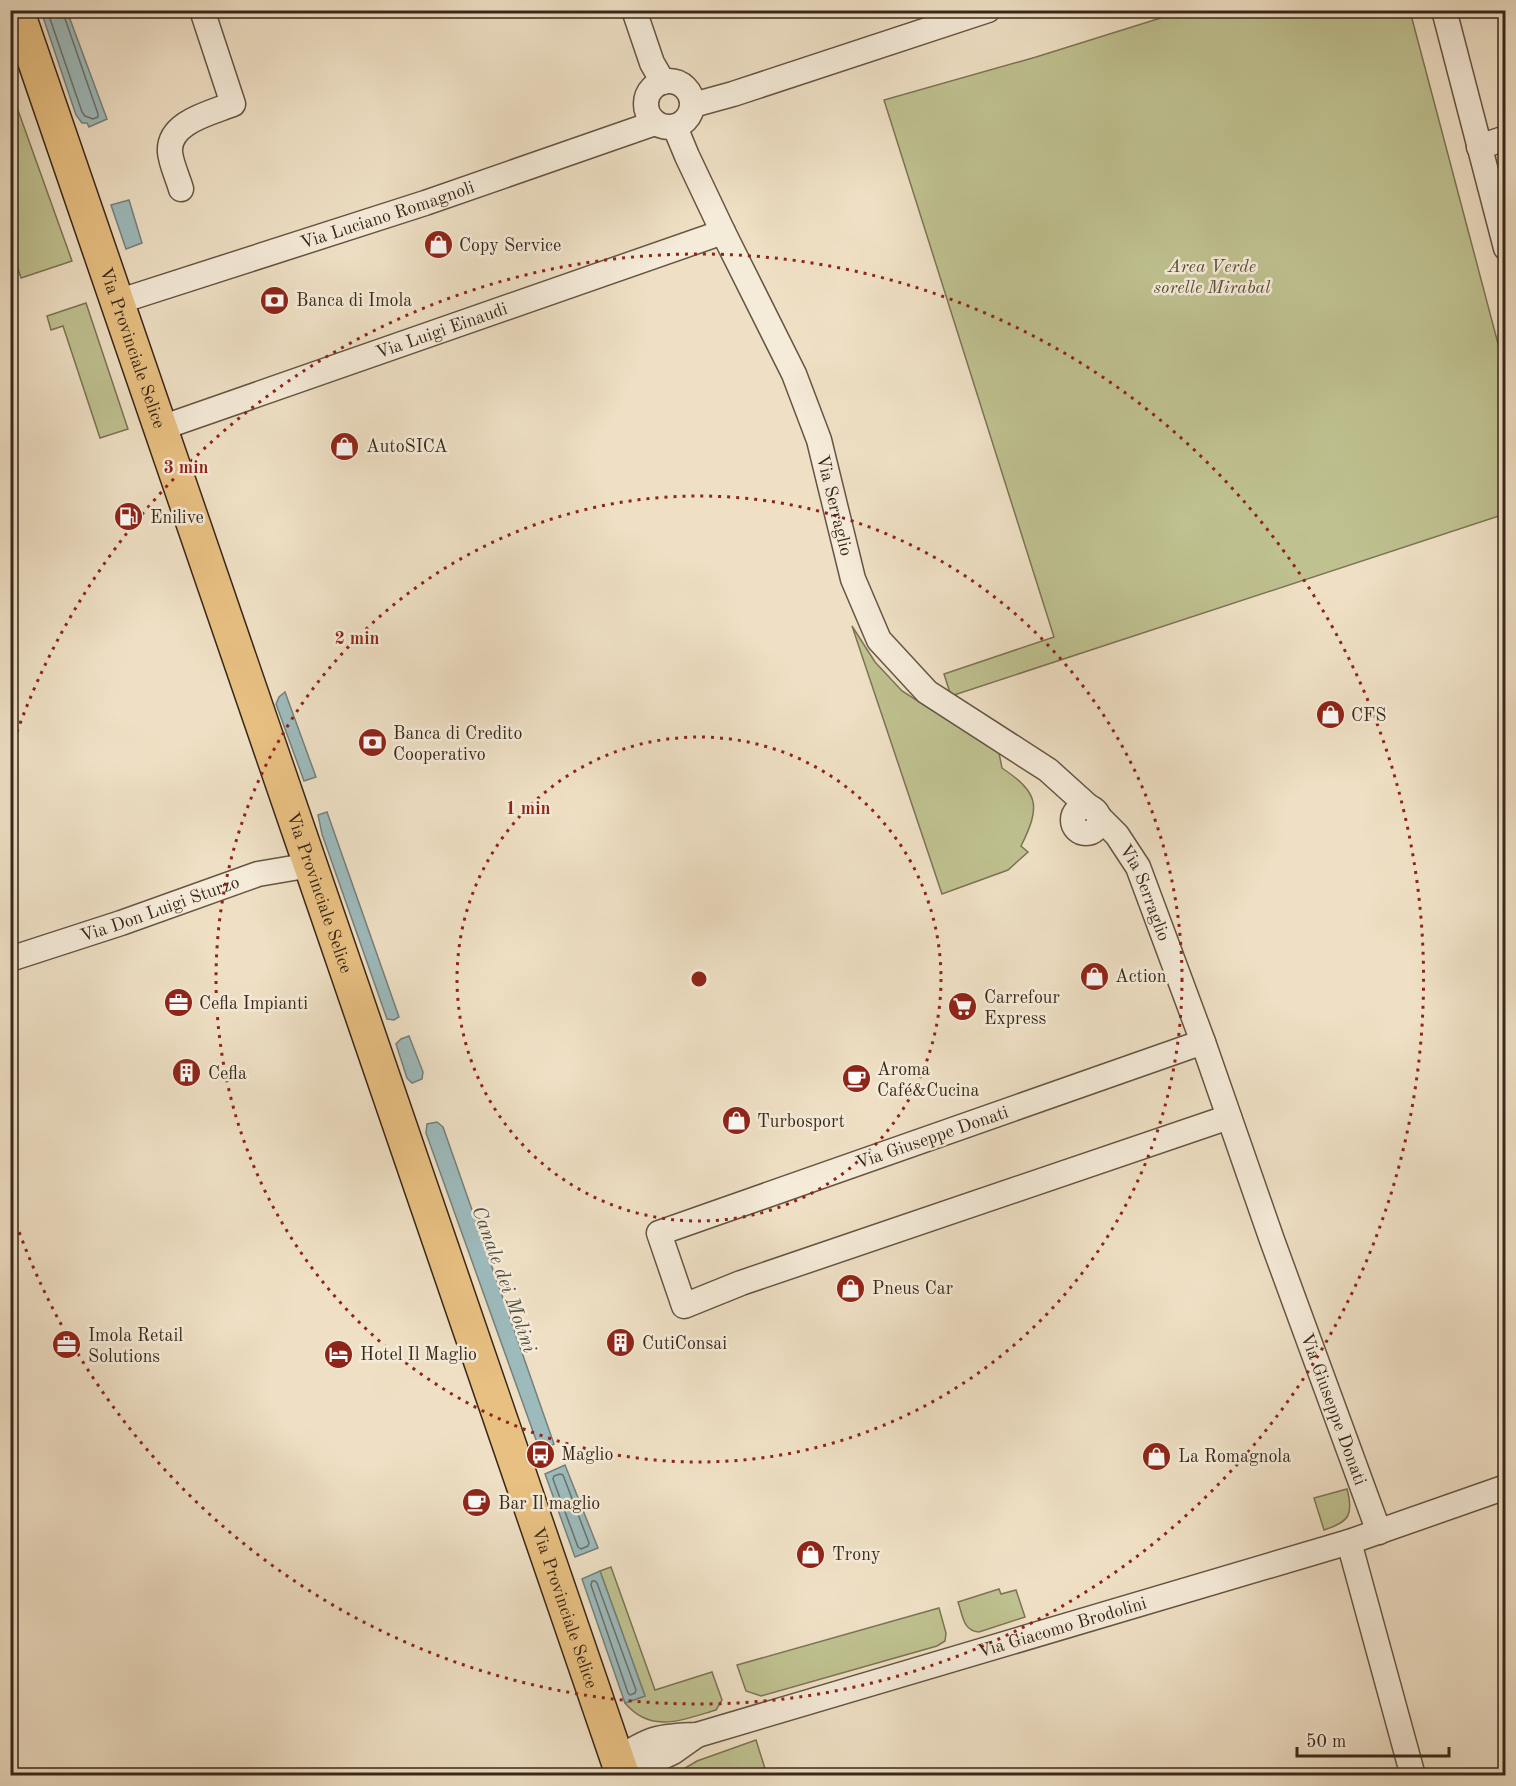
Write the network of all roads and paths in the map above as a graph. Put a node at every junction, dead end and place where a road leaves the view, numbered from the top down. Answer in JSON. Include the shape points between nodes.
{"nodes":[{"id":1,"x":17,"y":10,"type":"edge"},
{"id":2,"x":202,"y":10,"type":"edge"},
{"id":3,"x":634,"y":10,"type":"edge"},
{"id":4,"x":988,"y":10,"type":"edge"},
{"id":5,"x":1444,"y":10,"type":"edge"},
{"id":6,"x":663,"y":82,"type":"junction"},
{"id":7,"x":693,"y":105,"type":"junction"},
{"id":8,"x":665,"y":125,"type":"junction"},
{"id":9,"x":1506,"y":138,"type":"edge"},
{"id":10,"x":1479,"y":147,"type":"junction"},
{"id":11,"x":181,"y":189,"type":"dead end"},
{"id":12,"x":723,"y":232,"type":"junction"},
{"id":13,"x":1506,"y":248,"type":"edge"},
{"id":14,"x":117,"y":302,"type":"junction"},
{"id":15,"x":161,"y":429,"type":"junction"},
{"id":16,"x":311,"y":865,"type":"junction"},
{"id":17,"x":10,"y":959,"type":"edge"},
{"id":18,"x":1203,"y":1042,"type":"junction"},
{"id":19,"x":1229,"y":1117,"type":"junction"},
{"id":20,"x":1506,"y":1487,"type":"edge"},
{"id":21,"x":1379,"y":1532,"type":"junction"},
{"id":22,"x":1349,"y":1542,"type":"junction"},
{"id":23,"x":629,"y":1758,"type":"edge"},
{"id":24,"x":1413,"y":1776,"type":"edge"}],
"edges":[{"from":1,"to":14,"type":"main road","name":"Via Provinciale Selice"},
{"from":2,"to":11,"type":"street","via":[[233,104],[193,120],[172,139],[170,153]]},
{"from":3,"to":6,"type":"street","via":[[652,63]]},
{"from":4,"to":7,"type":"street"},
{"from":5,"to":10,"type":"street"},
{"from":6,"to":7,"type":"street","via":[[684,86]]},
{"from":6,"to":8,"type":"street","name":"Via Serraglio","via":[[651,89],[646,103],[647,111]]},
{"from":7,"to":8,"type":"street","via":[[687,121]]},
{"from":8,"to":12,"type":"street","name":"Via Serraglio","via":[[687,156]]},
{"from":8,"to":14,"type":"street","name":"Via Luciano Romagnoli"},
{"from":9,"to":10,"type":"street"},
{"from":10,"to":13,"type":"street"},
{"from":12,"to":15,"type":"street","name":"Via Luigi Einaudi"},
{"from":12,"to":18,"type":"street","name":"Via Serraglio","via":[[794,374],[819,440],[853,579],[879,640],[927,692],[1048,770],[1131,857]]},
{"from":14,"to":15,"type":"main road","name":"Via Provinciale Selice"},
{"from":15,"to":16,"type":"main road","name":"Via Provinciale Selice"},
{"from":16,"to":17,"type":"street","name":"Via Don Luigi Sturzo","via":[[258,874]]},
{"from":16,"to":23,"type":"main road","name":"Via Provinciale Selice"},
{"from":18,"to":19,"type":"street","name":"Via Giuseppe Donati"},
{"from":18,"to":19,"type":"street","name":"Via Giuseppe Donati","via":[[659,1233],[684,1306],[741,1283]]},
{"from":19,"to":21,"type":"street","name":"Via Giuseppe Donati"},
{"from":20,"to":21,"type":"street","name":"Via Giacomo Brodolini"},
{"from":21,"to":22,"type":"street","name":"Via Giacomo Brodolini"},
{"from":22,"to":23,"type":"street","name":"Via Giacomo Brodolini","via":[[697,1735],[664,1736]]},
{"from":22,"to":24,"type":"street"}]}
